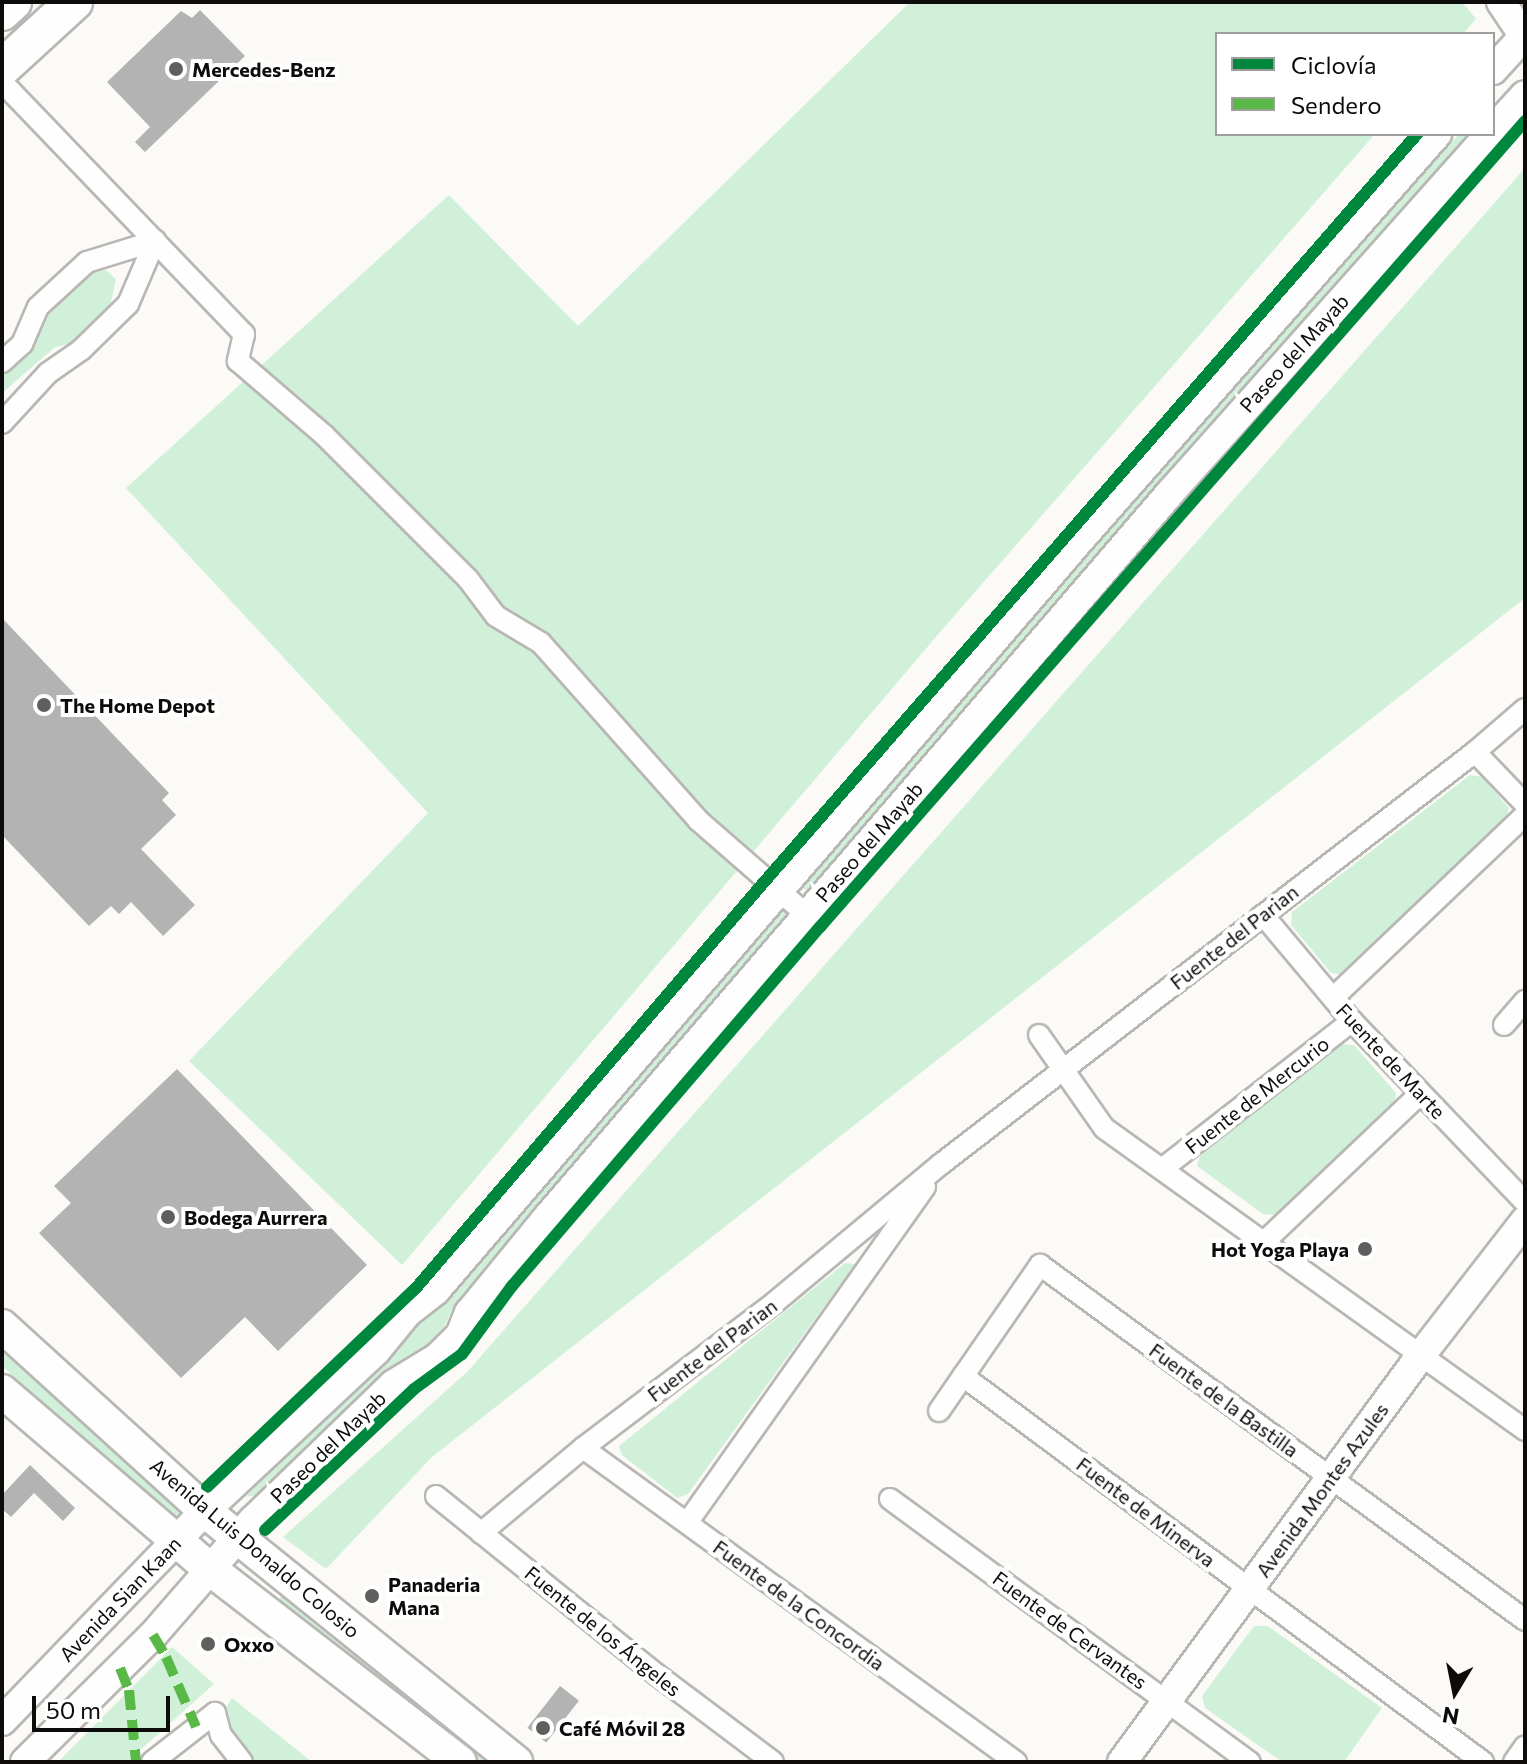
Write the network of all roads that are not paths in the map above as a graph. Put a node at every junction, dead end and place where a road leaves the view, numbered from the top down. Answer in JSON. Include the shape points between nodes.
{"nodes":[{"id":1,"x":13,"y":2,"type":"edge"},
{"id":2,"x":53,"y":2,"type":"edge"},
{"id":3,"x":74,"y":2,"type":"edge"},
{"id":4,"x":88,"y":2,"type":"edge"},
{"id":5,"x":1501,"y":2,"type":"edge"},
{"id":6,"x":2,"y":12,"type":"edge"},
{"id":7,"x":1525,"y":36,"type":"edge"},
{"id":8,"x":1495,"y":68,"type":"edge"},
{"id":9,"x":2,"y":72,"type":"edge"},
{"id":10,"x":1525,"y":95,"type":"edge"},
{"id":11,"x":1495,"y":128,"type":"edge"},
{"id":12,"x":1435,"y":136,"type":"edge"},
{"id":13,"x":1487,"y":136,"type":"edge"},
{"id":14,"x":155,"y":241,"type":"junction"},
{"id":15,"x":2,"y":362,"type":"edge"},
{"id":16,"x":2,"y":423,"type":"edge"},
{"id":17,"x":1525,"y":709,"type":"edge"},
{"id":18,"x":1475,"y":752,"type":"junction"},
{"id":19,"x":1525,"y":804,"type":"edge"},
{"id":20,"x":1525,"y":815,"type":"edge"},
{"id":21,"x":779,"y":893,"type":"junction"},
{"id":22,"x":807,"y":915,"type":"junction"},
{"id":23,"x":1263,"y":915,"type":"junction"},
{"id":24,"x":1333,"y":998,"type":"junction"},
{"id":25,"x":1525,"y":1001,"type":"edge"},
{"id":26,"x":1352,"y":1021,"type":"junction"},
{"id":27,"x":1504,"y":1025,"type":"dead end"},
{"id":28,"x":1039,"y":1035,"type":"dead end"},
{"id":29,"x":1064,"y":1068,"type":"junction"},
{"id":30,"x":1421,"y":1093,"type":"junction"},
{"id":31,"x":941,"y":1164,"type":"junction"},
{"id":32,"x":1162,"y":1169,"type":"junction"},
{"id":33,"x":1525,"y":1202,"type":"edge"},
{"id":34,"x":1525,"y":1221,"type":"edge"},
{"id":35,"x":1264,"y":1242,"type":"junction"},
{"id":36,"x":2,"y":1326,"type":"edge"},
{"id":37,"x":1421,"y":1355,"type":"junction"},
{"id":38,"x":963,"y":1376,"type":"junction"},
{"id":39,"x":2,"y":1391,"type":"edge"},
{"id":40,"x":939,"y":1411,"type":"dead end"},
{"id":41,"x":1525,"y":1430,"type":"edge"},
{"id":42,"x":583,"y":1448,"type":"junction"},
{"id":43,"x":1331,"y":1478,"type":"junction"},
{"id":44,"x":436,"y":1496,"type":"dead end"},
{"id":45,"x":890,"y":1499,"type":"dead end"},
{"id":46,"x":205,"y":1511,"type":"junction"},
{"id":47,"x":687,"y":1523,"type":"junction"},
{"id":48,"x":481,"y":1533,"type":"junction"},
{"id":49,"x":238,"y":1535,"type":"junction"},
{"id":50,"x":177,"y":1540,"type":"junction"},
{"id":51,"x":210,"y":1569,"type":"junction"},
{"id":52,"x":1250,"y":1589,"type":"junction"},
{"id":53,"x":1525,"y":1620,"type":"edge"},
{"id":54,"x":85,"y":1636,"type":"junction"},
{"id":55,"x":120,"y":1668,"type":"junction"},
{"id":56,"x":1167,"y":1701,"type":"junction"},
{"id":57,"x":2,"y":1721,"type":"edge"},
{"id":58,"x":1525,"y":1746,"type":"edge"},
{"id":59,"x":25,"y":1762,"type":"edge"},
{"id":60,"x":152,"y":1762,"type":"edge"},
{"id":61,"x":242,"y":1762,"type":"edge"},
{"id":62,"x":460,"y":1762,"type":"edge"},
{"id":63,"x":516,"y":1762,"type":"edge"},
{"id":64,"x":773,"y":1762,"type":"edge"},
{"id":65,"x":1016,"y":1762,"type":"edge"},
{"id":66,"x":1122,"y":1762,"type":"edge"},
{"id":67,"x":1250,"y":1762,"type":"edge"},
{"id":68,"x":1483,"y":1762,"type":"edge"},
{"id":69,"x":1514,"y":1762,"type":"edge"}],
"edges":[{"from":1,"to":6,"type":"highway"},
{"from":2,"to":9,"type":"highway"},
{"from":3,"to":9,"type":"highway"},
{"from":4,"to":9,"type":"main road"},
{"from":5,"to":7,"type":"main road"},
{"from":7,"to":8,"type":"main road"},
{"from":9,"to":14,"type":"street"},
{"from":10,"to":11,"type":"main road","name":"Paseo del Mayab"},
{"from":12,"to":21,"type":"main road","name":"Paseo del Mayab"},
{"from":13,"to":22,"type":"main road","name":"Paseo del Mayab","via":[[1170,493]]},
{"from":14,"to":15,"type":"street","via":[[87,262],[38,307],[22,344]]},
{"from":14,"to":16,"type":"street","via":[[128,304],[81,350],[48,373]]},
{"from":14,"to":21,"type":"street","via":[[244,334],[238,361],[324,435],[468,579],[496,616],[541,643],[698,820]]},
{"from":17,"to":18,"type":"street","name":"Fuente del Parian"},
{"from":18,"to":19,"type":"street"},
{"from":18,"to":23,"type":"street","name":"Fuente del Parian"},
{"from":20,"to":24,"type":"street"},
{"from":21,"to":22,"type":"street"},
{"from":21,"to":46,"type":"main road","name":"Paseo del Mayab","via":[[436,1290]]},
{"from":22,"to":49,"type":"main road","name":"Paseo del Mayab","via":[[546,1219],[469,1313],[460,1335],[438,1357],[394,1384]]},
{"from":23,"to":24,"type":"street","name":"Fuente de Marte"},
{"from":23,"to":29,"type":"street","name":"Fuente del Parian"},
{"from":24,"to":26,"type":"street","name":"Fuente de Marte"},
{"from":25,"to":27,"type":"street"},
{"from":26,"to":30,"type":"street","name":"Fuente de Marte"},
{"from":26,"to":32,"type":"street","name":"Fuente de Mercurio"},
{"from":28,"to":29,"type":"street"},
{"from":29,"to":31,"type":"street","name":"Fuente del Parian"},
{"from":29,"to":32,"type":"street","via":[[1104,1128]]},
{"from":30,"to":33,"type":"street","name":"Fuente de Marte"},
{"from":30,"to":35,"type":"street"},
{"from":31,"to":42,"type":"street","name":"Fuente del Parian","via":[[774,1303]]},
{"from":31,"to":47,"type":"street","name":"Fuente del Parian"},
{"from":32,"to":35,"type":"street"},
{"from":34,"to":37,"type":"main road","name":"Avenida Montes Azules"},
{"from":35,"to":37,"type":"street"},
{"from":36,"to":46,"type":"main road","name":"Avenida Luis Donaldo Colosio"},
{"from":37,"to":41,"type":"street"},
{"from":37,"to":43,"type":"main road","name":"Avenida Montes Azules"},
{"from":38,"to":40,"type":"street"},
{"from":38,"to":43,"type":"street","name":"Fuente de la Bastilla","via":[[1040,1265]]},
{"from":38,"to":52,"type":"street","name":"Fuente de Minerva"},
{"from":39,"to":50,"type":"main road","name":"Avenida Luis Donaldo Colosio"},
{"from":42,"to":47,"type":"street","name":"Fuente de la Concordia"},
{"from":42,"to":48,"type":"street","name":"Fuente del Parian"},
{"from":43,"to":52,"type":"main road","name":"Avenida Montes Azules"},
{"from":43,"to":53,"type":"street","name":"Fuente de la Bastilla"},
{"from":44,"to":48,"type":"street","name":"Fuente de los Ángeles"},
{"from":45,"to":56,"type":"street","name":"Fuente de Cervantes"},
{"from":46,"to":49,"type":"main road","name":"Avenida Luis Donaldo Colosio"},
{"from":46,"to":50,"type":"main road","name":"Avenida Sian Kaan"},
{"from":47,"to":65,"type":"street","name":"Fuente de la Concordia"},
{"from":48,"to":64,"type":"street","name":"Fuente de los Ángeles"},
{"from":49,"to":51,"type":"main road"},
{"from":49,"to":63,"type":"main road","name":"Avenida Luis Donaldo Colosio"},
{"from":50,"to":51,"type":"main road","name":"Avenida Luis Donaldo Colosio"},
{"from":50,"to":54,"type":"main road","name":"Avenida Sian Kaan"},
{"from":51,"to":55,"type":"main road"},
{"from":51,"to":62,"type":"main road","name":"Avenida Luis Donaldo Colosio"},
{"from":52,"to":56,"type":"main road","name":"Avenida Montes Azules"},
{"from":52,"to":68,"type":"street","name":"Fuente de Minerva"},
{"from":54,"to":55,"type":"main road"},
{"from":54,"to":57,"type":"main road","name":"Avenida Sian Kaan"},
{"from":55,"to":59,"type":"main road"},
{"from":56,"to":66,"type":"main road","name":"Avenida Montes Azules"},
{"from":56,"to":67,"type":"street","name":"Fuente de Cervantes"},
{"from":58,"to":69,"type":"street"},
{"from":60,"to":61,"type":"street","via":[[215,1713],[221,1735]]}]}
